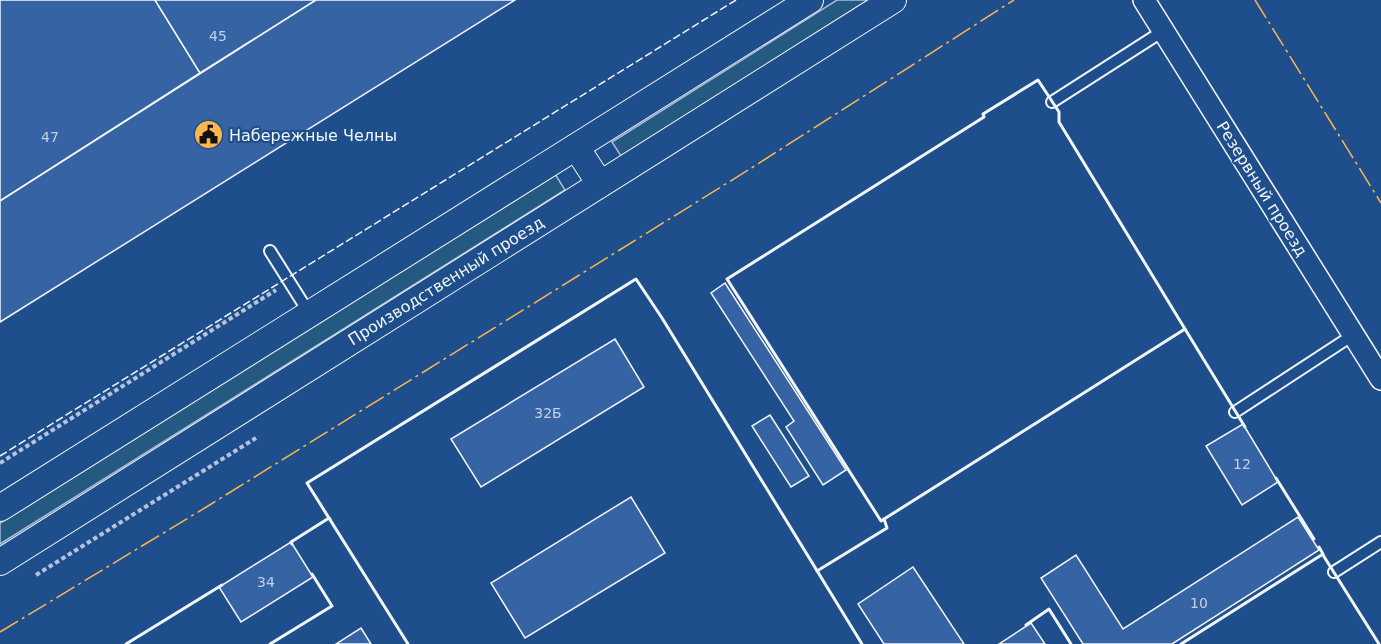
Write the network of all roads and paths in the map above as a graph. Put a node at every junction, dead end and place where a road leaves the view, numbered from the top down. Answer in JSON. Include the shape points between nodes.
{"nodes":[{"id":1,"x":810,"y":0,"type":"edge"},
{"id":2,"x":893,"y":0,"type":"edge"},
{"id":3,"x":1144,"y":0,"type":"edge"},
{"id":4,"x":1162,"y":31,"type":"junction"},
{"id":5,"x":1052,"y":102,"type":"dead end"},
{"id":6,"x":576,"y":147,"type":"junction"},
{"id":7,"x":600,"y":184,"type":"junction"},
{"id":8,"x":270,"y":252,"type":"dead end"},
{"id":9,"x":289,"y":282,"type":"junction"},
{"id":10,"x":309,"y":314,"type":"junction"},
{"id":11,"x":1353,"y":335,"type":"junction"},
{"id":12,"x":1381,"y":379,"type":"edge"},
{"id":13,"x":1235,"y":412,"type":"dead end"},
{"id":14,"x":256,"y":438,"type":"dead end"},
{"id":15,"x":0,"y":463,"type":"edge"},
{"id":16,"x":0,"y":508,"type":"edge"},
{"id":17,"x":1381,"y":542,"type":"edge"},
{"id":18,"x":0,"y":562,"type":"edge"},
{"id":19,"x":1334,"y":572,"type":"dead end"},
{"id":20,"x":36,"y":575,"type":"dead end"}],
"edges":[{"from":1,"to":6,"type":"street"},
{"from":2,"to":7,"type":"street","name":"Производственный проезд"},
{"from":3,"to":4,"type":"street","name":"Резервный проезд"},
{"from":4,"to":5,"type":"lane"},
{"from":4,"to":11,"type":"street","name":"Резервный проезд"},
{"from":6,"to":7,"type":"street"},
{"from":6,"to":10,"type":"street"},
{"from":7,"to":18,"type":"street","name":"Производственный проезд"},
{"from":8,"to":9,"type":"lane"},
{"from":9,"to":10,"type":"lane"},
{"from":9,"to":15,"type":"path"},
{"from":10,"to":16,"type":"street"},
{"from":11,"to":12,"type":"street","name":"Резервный проезд"},
{"from":11,"to":13,"type":"lane"},
{"from":14,"to":20,"type":"path"},
{"from":17,"to":19,"type":"lane"}]}
